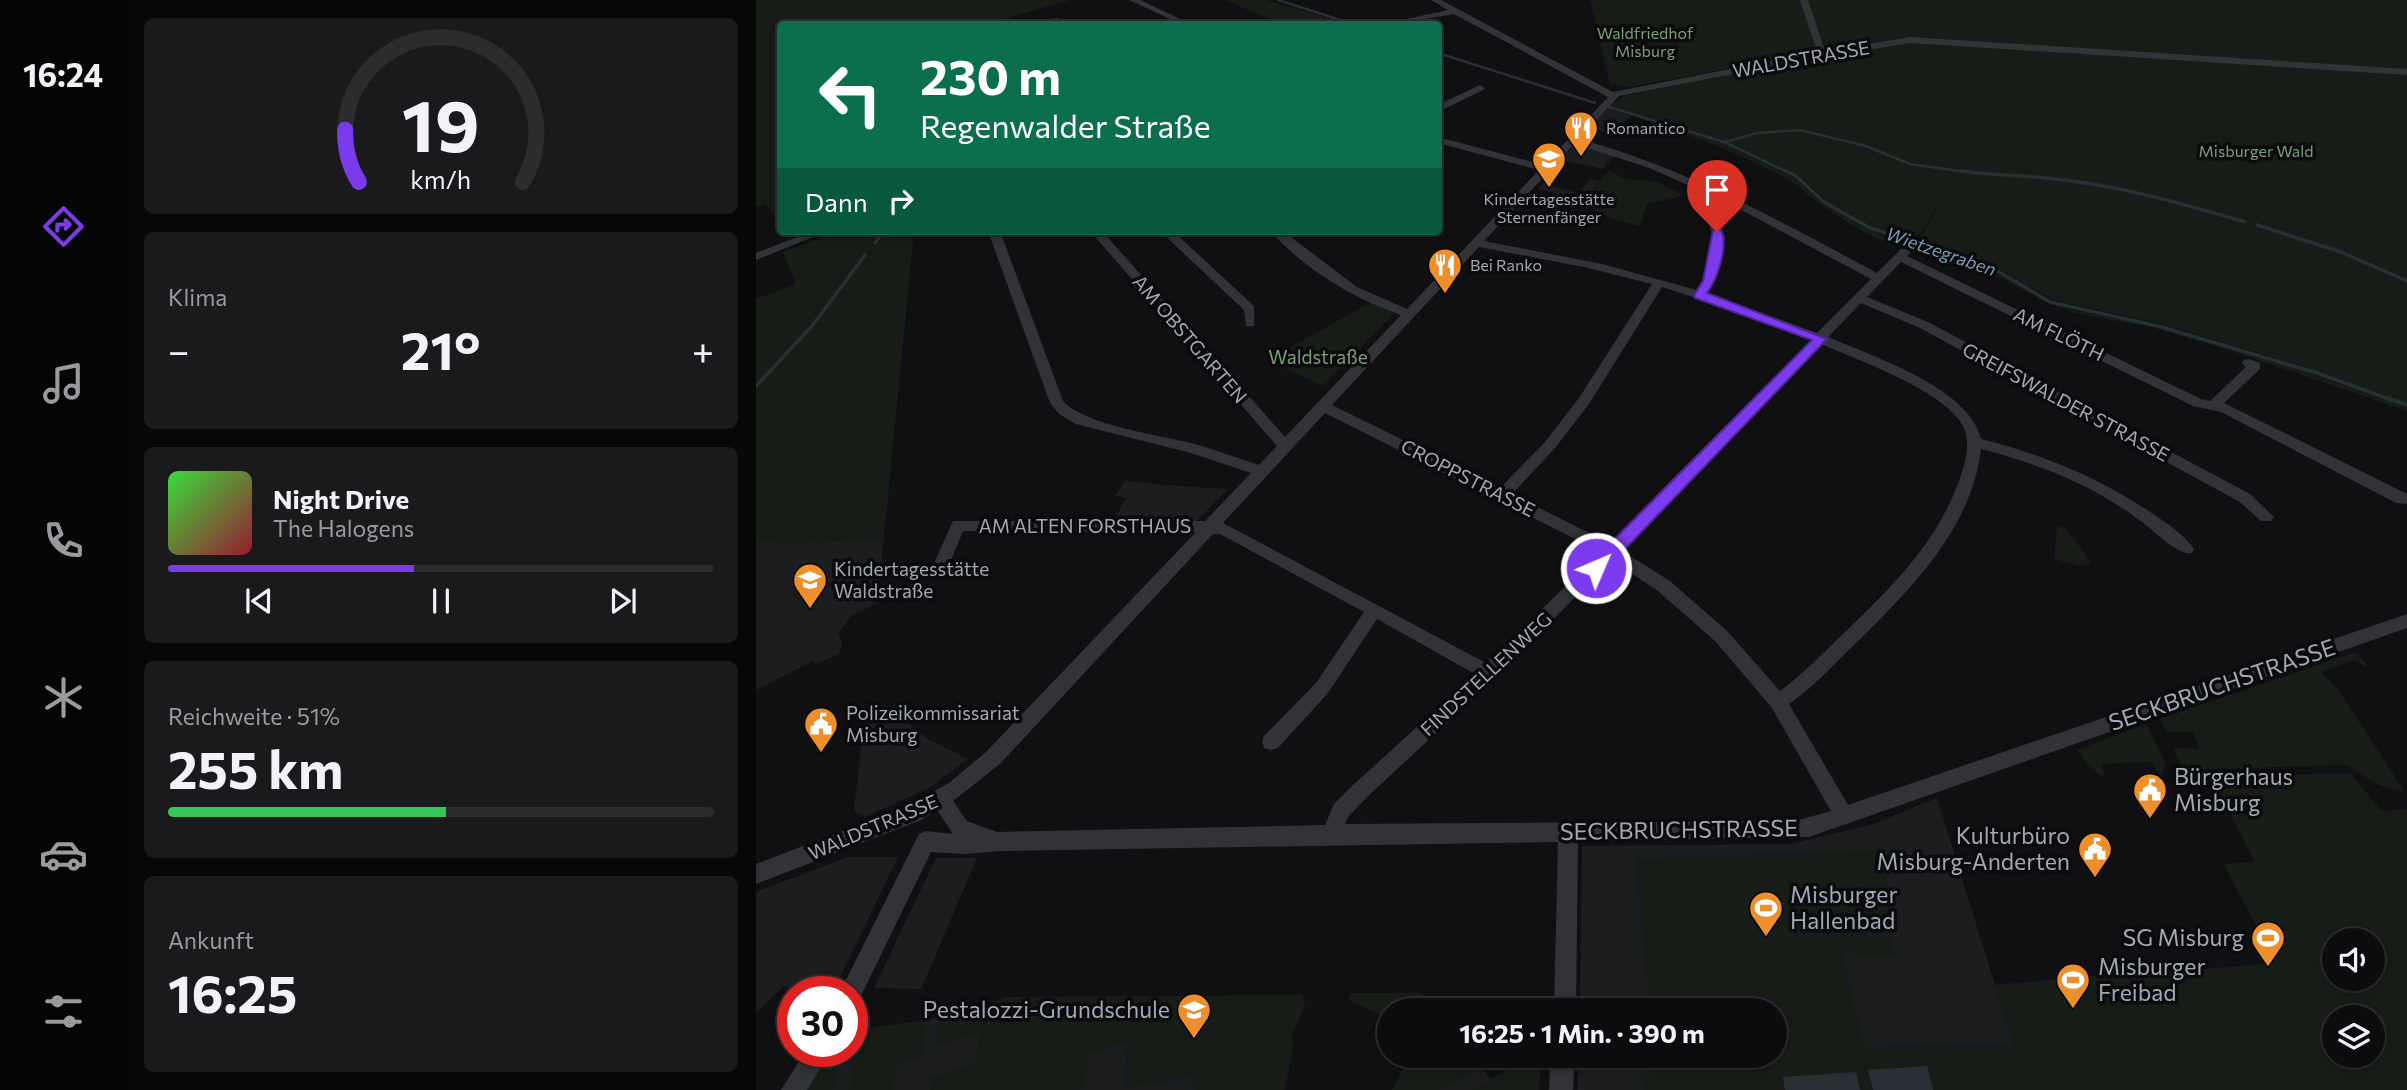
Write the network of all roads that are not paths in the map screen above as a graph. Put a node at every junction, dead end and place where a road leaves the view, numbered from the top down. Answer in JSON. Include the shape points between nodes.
{"nodes":[{"id":1,"x":1133,"y":0,"type":"edge"},
{"id":2,"x":1435,"y":0,"type":"edge"},
{"id":3,"x":1804,"y":0,"type":"edge"},
{"id":4,"x":1457,"y":11,"type":"junction"},
{"id":5,"x":1180,"y":21,"type":"edge"},
{"id":6,"x":1404,"y":21,"type":"edge"},
{"id":7,"x":1822,"y":54,"type":"junction"},
{"id":8,"x":2407,"y":72,"type":"edge"},
{"id":9,"x":1480,"y":88,"type":"dead end"},
{"id":10,"x":1612,"y":96,"type":"junction"},
{"id":11,"x":1442,"y":108,"type":"edge"},
{"id":12,"x":1570,"y":140,"type":"junction"},
{"id":13,"x":1442,"y":141,"type":"edge"},
{"id":14,"x":1544,"y":169,"type":"junction"},
{"id":15,"x":1732,"y":201,"type":"junction"},
{"id":16,"x":812,"y":235,"type":"edge"},
{"id":17,"x":996,"y":235,"type":"edge"},
{"id":18,"x":1100,"y":235,"type":"edge"},
{"id":19,"x":1170,"y":235,"type":"edge"},
{"id":20,"x":1281,"y":235,"type":"edge"},
{"id":21,"x":1475,"y":243,"type":"junction"},
{"id":22,"x":1910,"y":246,"type":"dead end"},
{"id":23,"x":756,"y":257,"type":"edge"},
{"id":24,"x":1900,"y":257,"type":"junction"},
{"id":25,"x":1878,"y":278,"type":"junction"},
{"id":26,"x":1659,"y":283,"type":"junction"},
{"id":27,"x":1700,"y":295,"type":"junction"},
{"id":28,"x":1860,"y":298,"type":"junction"},
{"id":29,"x":1408,"y":313,"type":"junction"},
{"id":30,"x":1250,"y":323,"type":"dead end"},
{"id":31,"x":1820,"y":339,"type":"junction"},
{"id":32,"x":2249,"y":363,"type":"dead end"},
{"id":33,"x":1322,"y":406,"type":"junction"},
{"id":34,"x":2218,"y":407,"type":"junction"},
{"id":35,"x":1975,"y":442,"type":"junction"},
{"id":36,"x":1285,"y":446,"type":"junction"},
{"id":37,"x":1262,"y":471,"type":"junction"},
{"id":38,"x":1502,"y":495,"type":"junction"},
{"id":39,"x":2407,"y":499,"type":"edge"},
{"id":40,"x":2266,"y":517,"type":"dead end"},
{"id":41,"x":1209,"y":527,"type":"junction"},
{"id":42,"x":2186,"y":549,"type":"dead end"},
{"id":43,"x":1612,"y":552,"type":"junction"},
{"id":44,"x":943,"y":561,"type":"dead end"},
{"id":45,"x":1374,"y":611,"type":"junction"},
{"id":46,"x":2407,"y":621,"type":"edge"},
{"id":47,"x":1488,"y":674,"type":"junction"},
{"id":48,"x":1777,"y":702,"type":"junction"},
{"id":49,"x":1271,"y":742,"type":"dead end"},
{"id":50,"x":942,"y":799,"type":"junction"},
{"id":51,"x":914,"y":813,"type":"junction"},
{"id":52,"x":1843,"y":816,"type":"junction"},
{"id":53,"x":1568,"y":831,"type":"junction"},
{"id":54,"x":1331,"y":834,"type":"junction"},
{"id":55,"x":926,"y":841,"type":"junction"},
{"id":56,"x":1001,"y":841,"type":"junction"},
{"id":57,"x":756,"y":874,"type":"edge"},
{"id":58,"x":859,"y":976,"type":"edge"},
{"id":59,"x":1565,"y":998,"type":"edge"},
{"id":60,"x":809,"y":1067,"type":"edge"},
{"id":61,"x":1562,"y":1068,"type":"edge"},
{"id":62,"x":793,"y":1090,"type":"edge"},
{"id":63,"x":1561,"y":1090,"type":"edge"}],
"edges":[{"from":1,"to":5,"type":"street"},
{"from":2,"to":4,"type":"street"},
{"from":3,"to":7,"type":"street"},
{"from":4,"to":6,"type":"street"},
{"from":4,"to":10,"type":"street"},
{"from":7,"to":8,"type":"street","name":"WALDSTRASSE","via":[[1930,41]]},
{"from":7,"to":10,"type":"street","name":"WALDSTRASSE"},
{"from":9,"to":11,"type":"street"},
{"from":10,"to":12,"type":"street","name":"WALDSTRASSE"},
{"from":12,"to":14,"type":"street","name":"WALDSTRASSE"},
{"from":12,"to":15,"type":"street","via":[[1671,173]]},
{"from":13,"to":14,"type":"street"},
{"from":14,"to":21,"type":"street","name":"WALDSTRASSE"},
{"from":15,"to":25,"type":"street"},
{"from":15,"to":27,"type":"street","via":[[1710,213],[1718,237],[1709,281]]},
{"from":16,"to":23,"type":"street"},
{"from":17,"to":37,"type":"street","via":[[1057,403],[1064,411],[1081,421]]},
{"from":18,"to":36,"type":"street","name":"AM OBSTGARTEN"},
{"from":19,"to":30,"type":"street","via":[[1250,309]]},
{"from":20,"to":29,"type":"street","via":[[1356,293]]},
{"from":21,"to":26,"type":"street"},
{"from":21,"to":29,"type":"street","name":"WALDSTRASSE"},
{"from":22,"to":24,"type":"street","name":"FINDSTELLENWEG"},
{"from":24,"to":25,"type":"street","name":"FINDSTELLENWEG"},
{"from":24,"to":34,"type":"street","name":"AM FLÖTH","via":[[2198,403]]},
{"from":25,"to":28,"type":"street","name":"FINDSTELLENWEG"},
{"from":26,"to":27,"type":"street"},
{"from":26,"to":38,"type":"street","via":[[1577,411]]},
{"from":27,"to":31,"type":"street"},
{"from":28,"to":31,"type":"street","name":"FINDSTELLENWEG"},
{"from":28,"to":40,"type":"street","name":"GREIFSWALDER STRASSE","via":[[1924,325],[2068,402],[2245,498]]},
{"from":29,"to":33,"type":"street","name":"WALDSTRASSE"},
{"from":31,"to":35,"type":"street","via":[[1940,396],[1960,411]]},
{"from":31,"to":43,"type":"street","name":"FINDSTELLENWEG"},
{"from":32,"to":34,"type":"street","via":[[2255,366],[2217,401]]},
{"from":33,"to":36,"type":"street","name":"WALDSTRASSE"},
{"from":33,"to":38,"type":"street","name":"CROPPSTRASSE"},
{"from":34,"to":39,"type":"street","name":"AM FLÖTH"},
{"from":35,"to":42,"type":"street","via":[[2024,456],[2103,490],[2154,520]]},
{"from":35,"to":48,"type":"street","via":[[1953,517],[1919,570],[1815,672]]},
{"from":36,"to":37,"type":"street","name":"WALDSTRASSE"},
{"from":37,"to":41,"type":"street","name":"WALDSTRASSE"},
{"from":38,"to":43,"type":"street","name":"CROPPSTRASSE"},
{"from":41,"to":44,"type":"street","name":"AM ALTEN FORSTHAUS","via":[[958,525]]},
{"from":41,"to":45,"type":"street","via":[[1223,529]]},
{"from":41,"to":50,"type":"street","name":"WALDSTRASSE","via":[[993,758]]},
{"from":43,"to":47,"type":"street","name":"FINDSTELLENWEG"},
{"from":43,"to":48,"type":"street","name":"CROPPSTRASSE","via":[[1688,604]]},
{"from":45,"to":47,"type":"street"},
{"from":45,"to":49,"type":"street","via":[[1322,688]]},
{"from":46,"to":52,"type":"street","name":"SECKBRUCHSTRASSE"},
{"from":47,"to":54,"type":"street","name":"FINDSTELLENWEG","via":[[1359,792],[1341,811]]},
{"from":48,"to":52,"type":"street","name":"CROPPSTRASSE"},
{"from":50,"to":51,"type":"street","name":"WALDSTRASSE"},
{"from":50,"to":56,"type":"street","name":"SECKBRUCHSTRASSE","via":[[956,826]]},
{"from":51,"to":55,"type":"street"},
{"from":51,"to":57,"type":"street","name":"WALDSTRASSE"},
{"from":52,"to":53,"type":"street","name":"SECKBRUCHSTRASSE","via":[[1795,830]]},
{"from":53,"to":54,"type":"street","name":"SECKBRUCHSTRASSE"},
{"from":53,"to":59,"type":"street"},
{"from":54,"to":56,"type":"street","name":"SECKBRUCHSTRASSE"},
{"from":55,"to":56,"type":"street","name":"SECKBRUCHSTRASSE","via":[[958,845]]},
{"from":55,"to":58,"type":"street"},
{"from":60,"to":62,"type":"street"},
{"from":61,"to":63,"type":"street"}]}
